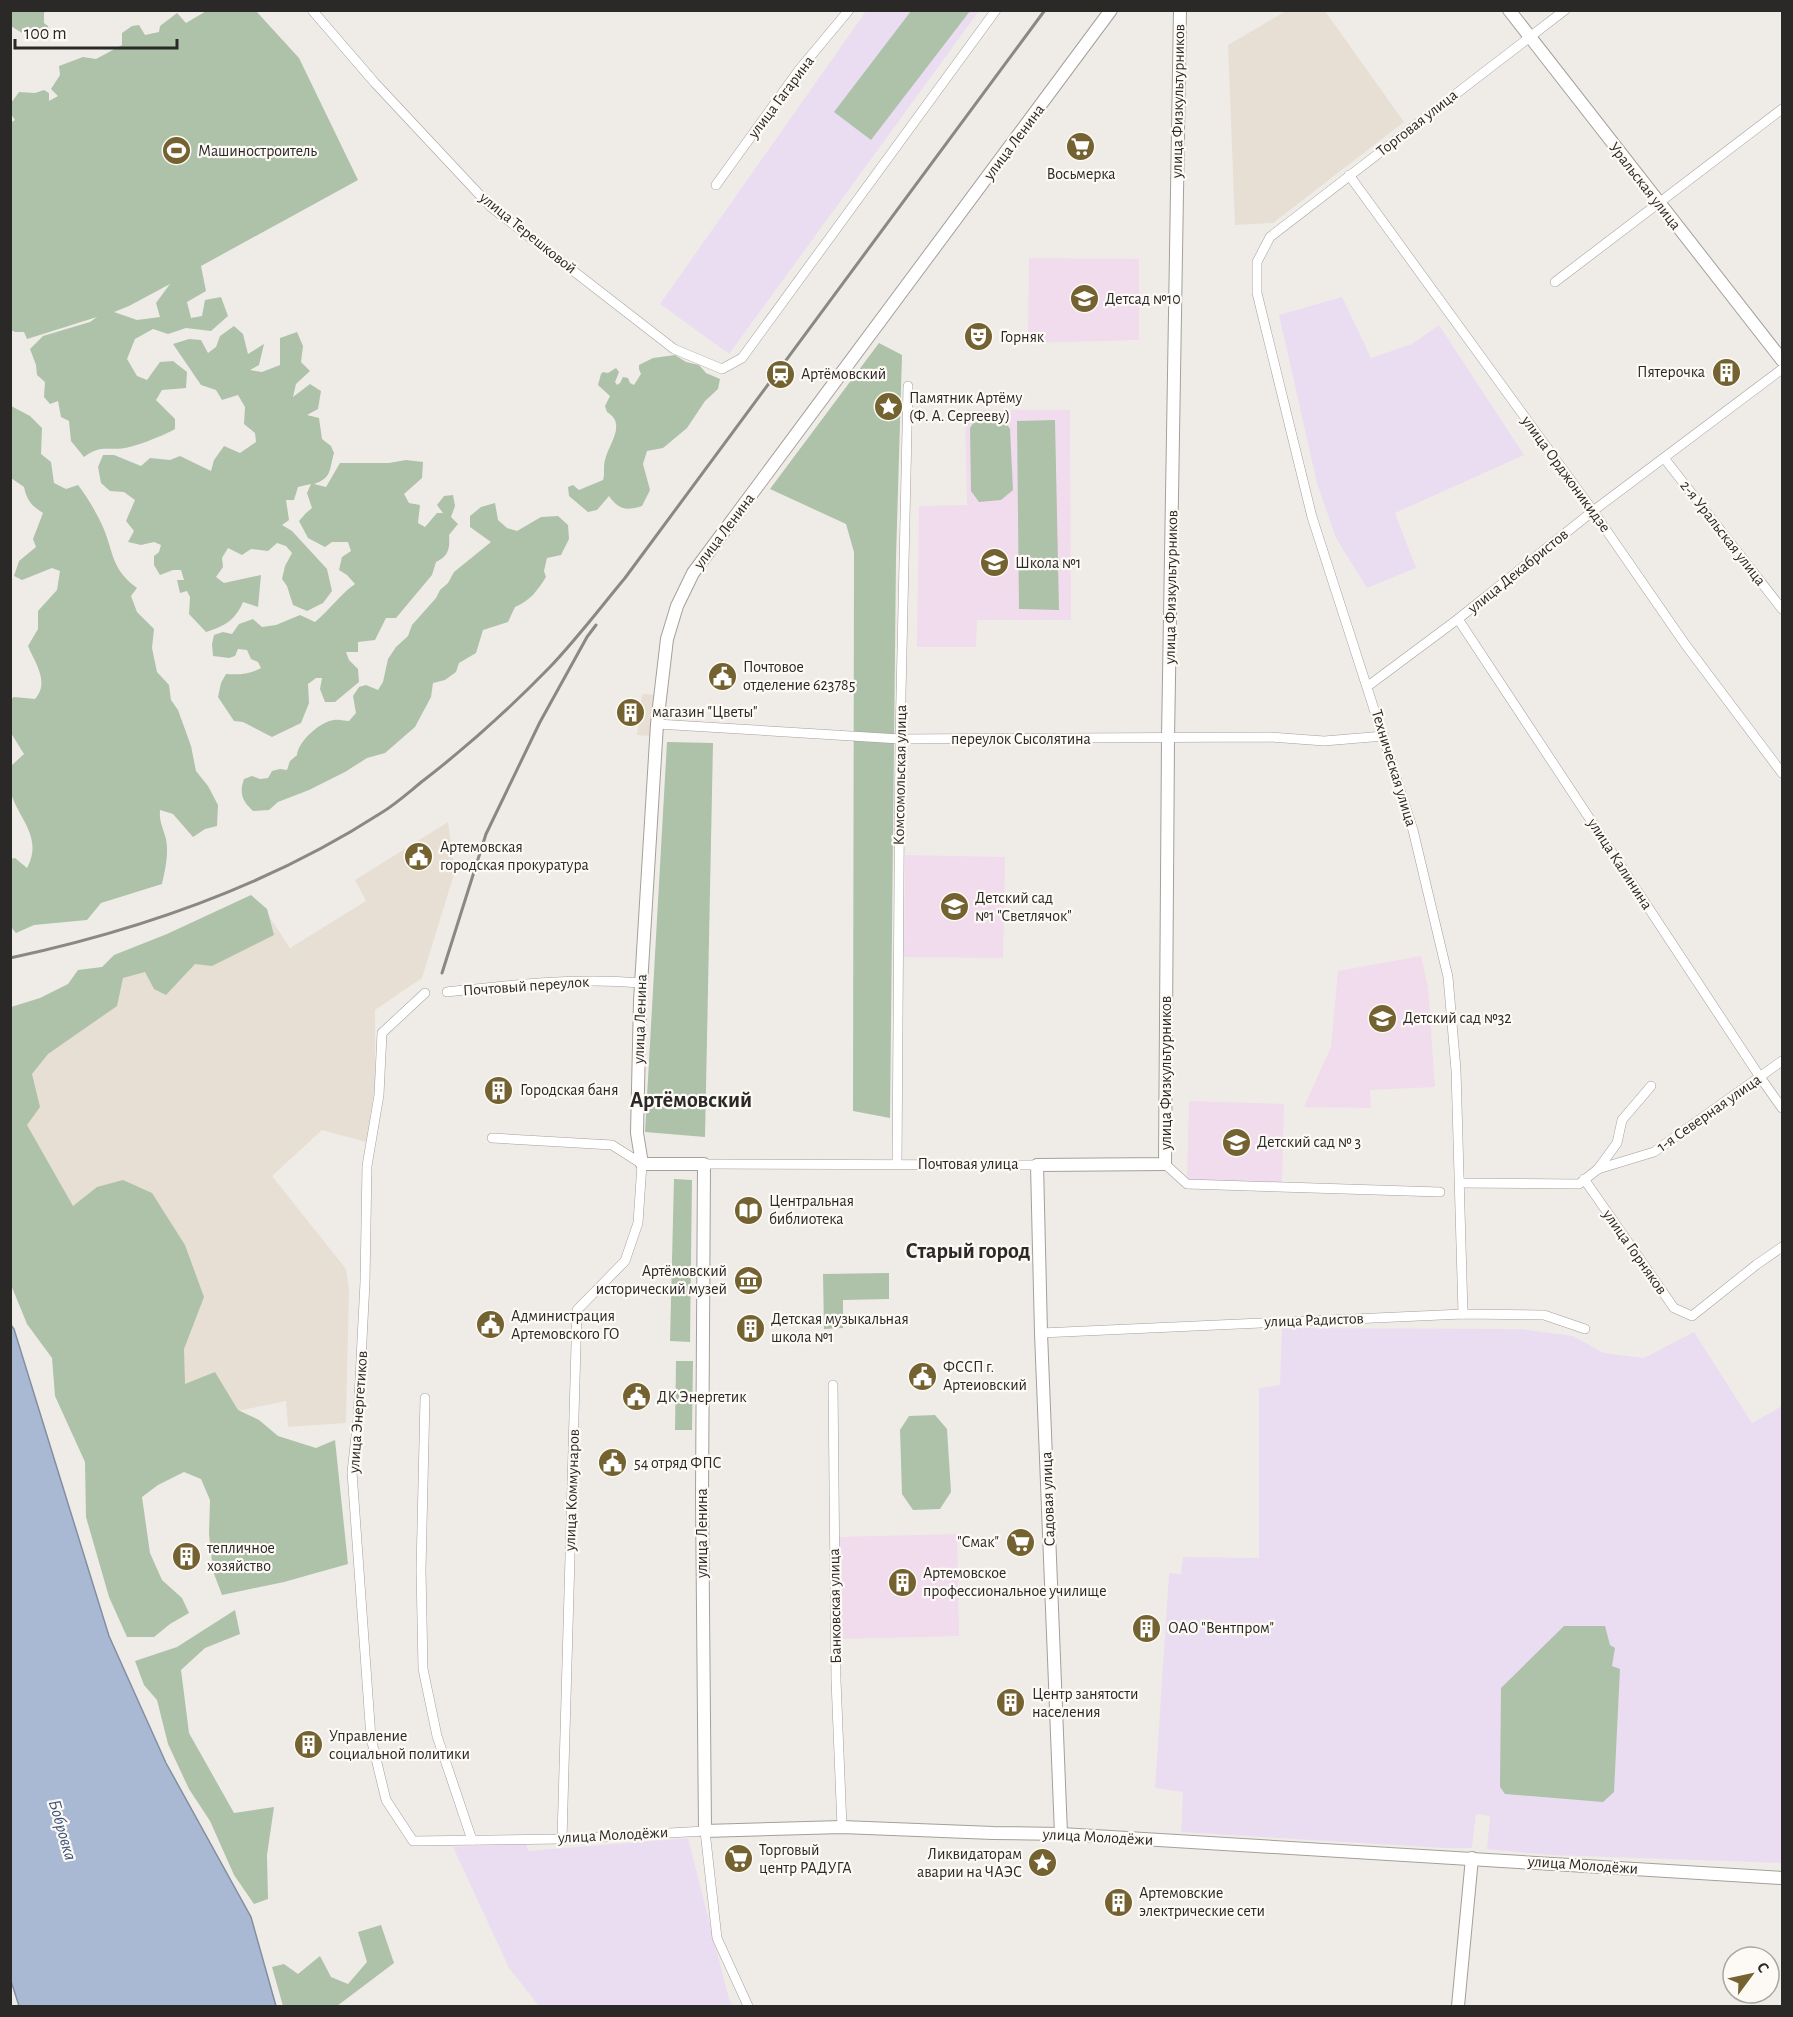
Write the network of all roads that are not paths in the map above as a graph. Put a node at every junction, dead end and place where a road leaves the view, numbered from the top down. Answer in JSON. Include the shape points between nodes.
{"nodes":[{"id":1,"x":312,"y":10,"type":"edge"},
{"id":2,"x":849,"y":10,"type":"edge"},
{"id":3,"x":996,"y":10,"type":"edge"},
{"id":4,"x":1112,"y":10,"type":"edge"},
{"id":5,"x":1180,"y":10,"type":"edge"},
{"id":6,"x":1509,"y":10,"type":"edge"},
{"id":7,"x":1565,"y":10,"type":"edge"},
{"id":8,"x":1529,"y":37,"type":"junction"},
{"id":9,"x":1782,"y":109,"type":"edge"},
{"id":10,"x":1350,"y":175,"type":"junction"},
{"id":11,"x":716,"y":185,"type":"dead end"},
{"id":12,"x":1658,"y":203,"type":"junction"},
{"id":13,"x":1270,"y":237,"type":"joint"},
{"id":14,"x":1555,"y":282,"type":"dead end"},
{"id":15,"x":1782,"y":360,"type":"edge"},
{"id":16,"x":1782,"y":369,"type":"edge"},
{"id":17,"x":908,"y":386,"type":"dead end"},
{"id":18,"x":1664,"y":458,"type":"junction"},
{"id":19,"x":1593,"y":511,"type":"junction"},
{"id":20,"x":1782,"y":609,"type":"edge"},
{"id":21,"x":1458,"y":619,"type":"junction"},
{"id":22,"x":1368,"y":686,"type":"junction"},
{"id":23,"x":657,"y":724,"type":"junction"},
{"id":24,"x":1384,"y":736,"type":"junction"},
{"id":25,"x":900,"y":739,"type":"junction"},
{"id":26,"x":1168,"y":739,"type":"junction"},
{"id":27,"x":1782,"y":773,"type":"edge"},
{"id":28,"x":640,"y":983,"type":"junction"},
{"id":29,"x":447,"y":992,"type":"dead end"},
{"id":30,"x":425,"y":993,"type":"dead end"},
{"id":31,"x":1782,"y":1061,"type":"edge"},
{"id":32,"x":1760,"y":1077,"type":"junction"},
{"id":33,"x":1651,"y":1086,"type":"dead end"},
{"id":34,"x":1782,"y":1107,"type":"edge"},
{"id":35,"x":492,"y":1138,"type":"dead end"},
{"id":36,"x":642,"y":1164,"type":"junction"},
{"id":37,"x":704,"y":1164,"type":"junction"},
{"id":38,"x":897,"y":1164,"type":"junction"},
{"id":39,"x":1165,"y":1164,"type":"junction"},
{"id":40,"x":1037,"y":1165,"type":"junction"},
{"id":41,"x":1598,"y":1169,"type":"junction"},
{"id":42,"x":1584,"y":1179,"type":"junction"},
{"id":43,"x":1460,"y":1183,"type":"junction"},
{"id":44,"x":1440,"y":1192,"type":"dead end"},
{"id":45,"x":1782,"y":1247,"type":"edge"},
{"id":46,"x":1463,"y":1314,"type":"junction"},
{"id":47,"x":1585,"y":1329,"type":"dead end"},
{"id":48,"x":1041,"y":1333,"type":"junction"},
{"id":49,"x":833,"y":1385,"type":"dead end"},
{"id":50,"x":424,"y":1398,"type":"dead end"},
{"id":51,"x":842,"y":1827,"type":"junction"},
{"id":52,"x":705,"y":1830,"type":"junction"},
{"id":53,"x":1061,"y":1834,"type":"junction"},
{"id":54,"x":562,"y":1839,"type":"junction"},
{"id":55,"x":472,"y":1840,"type":"junction"},
{"id":56,"x":413,"y":1841,"type":"joint"},
{"id":57,"x":1472,"y":1858,"type":"junction"},
{"id":58,"x":1782,"y":1878,"type":"edge"},
{"id":59,"x":748,"y":2007,"type":"edge"},
{"id":60,"x":1458,"y":2007,"type":"edge"}],
"edges":[{"from":1,"to":3,"type":"street","name":"улица Терешковой","via":[[491,207],[674,349],[723,369],[742,358]]},
{"from":2,"to":11,"type":"street","name":"улица Гагарина"},
{"from":4,"to":23,"type":"street","name":"улица Ленина","via":[[693,573],[667,639]]},
{"from":5,"to":26,"type":"street","name":"улица Физкультурников"},
{"from":6,"to":8,"type":"street","name":"Уральская улица"},
{"from":7,"to":8,"type":"street","name":"Торговая улица"},
{"from":8,"to":10,"type":"street","name":"Торговая улица"},
{"from":8,"to":12,"type":"street","name":"Уральская улица"},
{"from":9,"to":12,"type":"street"},
{"from":10,"to":13,"type":"street","name":"Торговая улица"},
{"from":10,"to":19,"type":"street","name":"улица Орджоникидзе"},
{"from":12,"to":14,"type":"street"},
{"from":12,"to":15,"type":"street","name":"Уральская улица"},
{"from":13,"to":22,"type":"street","name":"Техническая улица","via":[[1257,262],[1257,293],[1312,517]]},
{"from":16,"to":18,"type":"street","name":"улица Декабристов"},
{"from":17,"to":25,"type":"street","name":"Комсомольская улица"},
{"from":18,"to":19,"type":"street","name":"улица Декабристов"},
{"from":18,"to":20,"type":"street","name":"2-я Уральская улица"},
{"from":19,"to":21,"type":"street","name":"улица Декабристов"},
{"from":19,"to":27,"type":"street","name":"улица Орджоникидзе","via":[[1685,644]]},
{"from":21,"to":22,"type":"street","name":"улица Декабристов"},
{"from":21,"to":32,"type":"street","name":"улица Калинина"},
{"from":22,"to":24,"type":"street","name":"Техническая улица"},
{"from":23,"to":25,"type":"street","name":"переулок Сысолятина"},
{"from":23,"to":28,"type":"street","name":"улица Ленина"},
{"from":24,"to":26,"type":"street","name":"переулок Сысолятина","via":[[1324,741],[1270,737]]},
{"from":24,"to":43,"type":"street","name":"Техническая улица","via":[[1413,830],[1448,977]]},
{"from":25,"to":26,"type":"street","name":"переулок Сысолятина"},
{"from":25,"to":38,"type":"street","name":"Комсомольская улица"},
{"from":26,"to":39,"type":"street","name":"улица Физкультурников"},
{"from":28,"to":29,"type":"street","name":"Почтовый переулок","via":[[542,981]]},
{"from":28,"to":36,"type":"street","name":"улица Ленина","via":[[637,1133]]},
{"from":30,"to":56,"type":"street","name":"улица Энергетиков","via":[[382,1033],[379,1095],[367,1166],[365,1282],[352,1472],[372,1738],[386,1800]]},
{"from":31,"to":32,"type":"street","name":"1-я Северная улица"},
{"from":32,"to":34,"type":"street","name":"улица Калинина"},
{"from":32,"to":41,"type":"street","name":"1-я Северная улица","via":[[1654,1152]]},
{"from":33,"to":41,"type":"street","name":"1-я Северная улица","via":[[1622,1120],[1617,1143]]},
{"from":35,"to":36,"type":"street","via":[[612,1145]]},
{"from":36,"to":37,"type":"street","name":"Почтовая улица"},
{"from":36,"to":54,"type":"street","name":"улица Коммунаров","via":[[638,1224],[625,1261],[577,1310]]},
{"from":37,"to":38,"type":"street","name":"Почтовая улица"},
{"from":37,"to":52,"type":"street","name":"улица Ленина"},
{"from":38,"to":40,"type":"street","name":"Почтовая улица"},
{"from":39,"to":40,"type":"street","name":"Почтовая улица"},
{"from":39,"to":44,"type":"street","via":[[1187,1184]]},
{"from":40,"to":48,"type":"street","name":"Садовая улица"},
{"from":41,"to":42,"type":"street","name":"1-я Северная улица"},
{"from":42,"to":43,"type":"street","name":"1-я Северная улица","via":[[1579,1184]]},
{"from":42,"to":45,"type":"street","name":"улица Горняков","via":[[1674,1308],[1692,1316]]},
{"from":43,"to":46,"type":"street","name":"Техническая улица"},
{"from":46,"to":47,"type":"street","name":"улица Радистов","via":[[1544,1315]]},
{"from":46,"to":48,"type":"street","name":"улица Радистов"},
{"from":48,"to":53,"type":"street","name":"Садовая улица"},
{"from":49,"to":51,"type":"street","name":"Банковская улица","via":[[836,1680]]},
{"from":50,"to":55,"type":"street","via":[[423,1669],[437,1736]]},
{"from":51,"to":52,"type":"street","name":"улица Молодёжи"},
{"from":51,"to":53,"type":"street","name":"улица Молодёжи"},
{"from":52,"to":54,"type":"street","name":"улица Молодёжи"},
{"from":52,"to":59,"type":"street","via":[[717,1938]]},
{"from":53,"to":57,"type":"street","name":"улица Молодёжи"},
{"from":54,"to":55,"type":"street","name":"улица Молодёжи"},
{"from":55,"to":56,"type":"street","name":"улица Молодёжи"},
{"from":57,"to":58,"type":"street","name":"улица Молодёжи"},
{"from":57,"to":60,"type":"street"}]}
